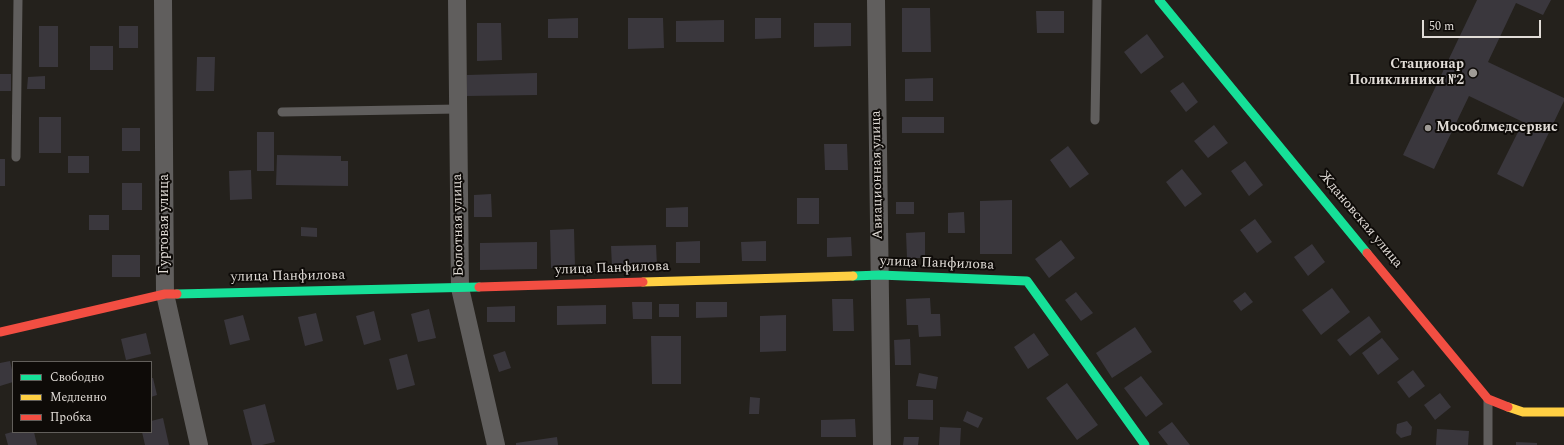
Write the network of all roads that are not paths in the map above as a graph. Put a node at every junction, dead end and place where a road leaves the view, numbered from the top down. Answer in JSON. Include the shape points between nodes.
{"nodes":[{"id":1,"x":18,"y":0,"type":"edge"},
{"id":2,"x":163,"y":0,"type":"edge"},
{"id":3,"x":457,"y":0,"type":"edge"},
{"id":4,"x":876,"y":0,"type":"edge"},
{"id":5,"x":1097,"y":0,"type":"edge"},
{"id":6,"x":1159,"y":0,"type":"edge"},
{"id":7,"x":458,"y":109,"type":"junction"},
{"id":8,"x":282,"y":112,"type":"dead end"},
{"id":9,"x":1095,"y":120,"type":"dead end"},
{"id":10,"x":16,"y":157,"type":"dead end"},
{"id":11,"x":880,"y":275,"type":"junction"},
{"id":12,"x":460,"y":288,"type":"junction"},
{"id":13,"x":165,"y":294,"type":"junction"},
{"id":14,"x":0,"y":332,"type":"edge"},
{"id":15,"x":1488,"y":399,"type":"junction"},
{"id":16,"x":1564,"y":412,"type":"edge"},
{"id":17,"x":199,"y":445,"type":"edge"},
{"id":18,"x":496,"y":445,"type":"edge"},
{"id":19,"x":882,"y":445,"type":"edge"},
{"id":20,"x":1145,"y":445,"type":"edge"},
{"id":21,"x":1488,"y":445,"type":"edge"}],
"edges":[{"from":1,"to":10,"type":"lane"},
{"from":2,"to":13,"type":"street","name":"Гуртовая улица"},
{"from":3,"to":7,"type":"street","name":"Болотная улица"},
{"from":4,"to":11,"type":"street","name":"Авиационная улица"},
{"from":5,"to":9,"type":"lane"},
{"from":6,"to":15,"type":"street","name":"Ждановская улица"},
{"from":7,"to":8,"type":"lane"},
{"from":7,"to":12,"type":"street","name":"Болотная улица"},
{"from":11,"to":12,"type":"street","name":"улица Панфилова"},
{"from":11,"to":19,"type":"street","name":"Авиационная улица"},
{"from":11,"to":20,"type":"street","name":"улица Панфилова","via":[[1027,281]]},
{"from":12,"to":13,"type":"street","name":"улица Панфилова"},
{"from":12,"to":18,"type":"street","name":"Болотная улица"},
{"from":13,"to":14,"type":"street","name":"улица Панфилова"},
{"from":13,"to":17,"type":"street","name":"Гуртовая улица"},
{"from":15,"to":16,"type":"street","via":[[1523,412]]},
{"from":15,"to":21,"type":"lane"}]}
